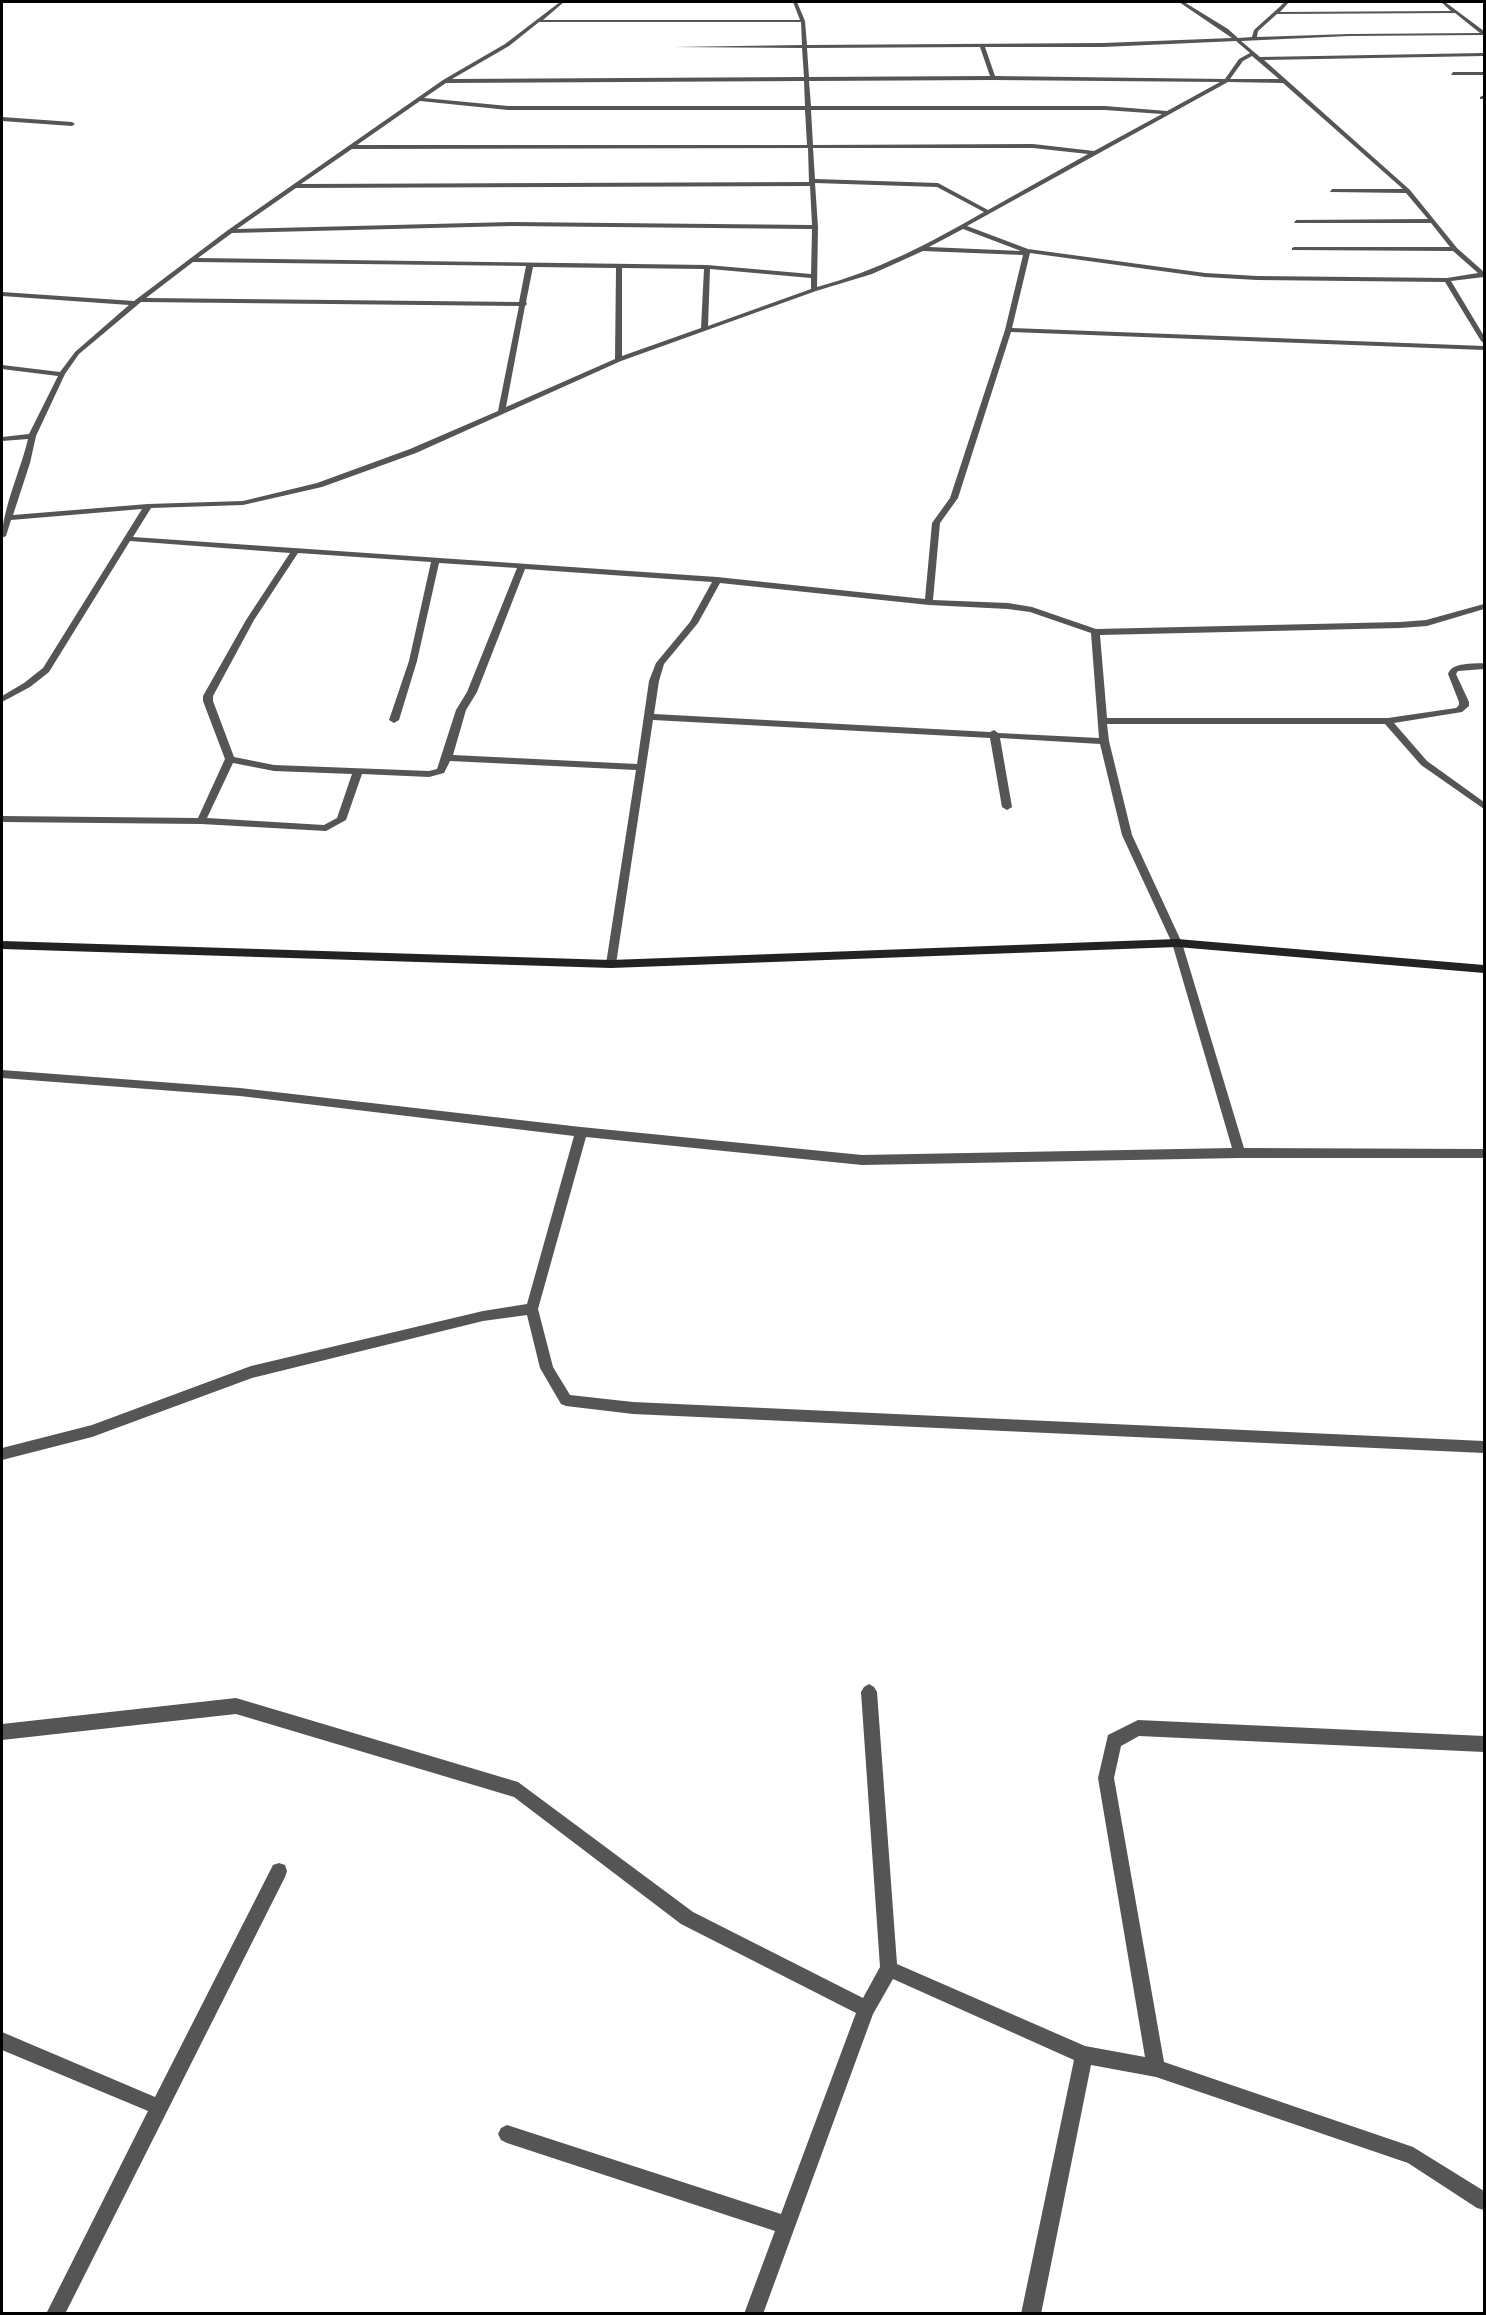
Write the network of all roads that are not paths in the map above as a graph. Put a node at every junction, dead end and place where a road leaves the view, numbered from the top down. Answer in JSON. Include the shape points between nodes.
{"nodes":[{"id":1,"x":6,"y":2,"type":"edge"},
{"id":2,"x":562,"y":2,"type":"edge"},
{"id":3,"x":795,"y":2,"type":"edge"},
{"id":4,"x":1181,"y":2,"type":"edge"},
{"id":5,"x":1287,"y":2,"type":"edge"},
{"id":6,"x":1443,"y":2,"type":"edge"},
{"id":7,"x":2,"y":7,"type":"edge"},
{"id":8,"x":1454,"y":12,"type":"junction"},
{"id":9,"x":1274,"y":13,"type":"junction"},
{"id":10,"x":538,"y":21,"type":"junction"},
{"id":11,"x":803,"y":21,"type":"junction"},
{"id":12,"x":1485,"y":33,"type":"edge"},
{"id":13,"x":1254,"y":40,"type":"junction"},
{"id":14,"x":1238,"y":42,"type":"junction"},
{"id":15,"x":982,"y":46,"type":"junction"},
{"id":16,"x":676,"y":47,"type":"dead end"},
{"id":17,"x":805,"y":48,"type":"junction"},
{"id":18,"x":1252,"y":54,"type":"junction"},
{"id":19,"x":1485,"y":54,"type":"edge"},
{"id":20,"x":1258,"y":59,"type":"junction"},
{"id":21,"x":1453,"y":74,"type":"dead end"},
{"id":22,"x":1485,"y":74,"type":"edge"},
{"id":23,"x":993,"y":78,"type":"junction"},
{"id":24,"x":807,"y":79,"type":"junction"},
{"id":25,"x":445,"y":81,"type":"junction"},
{"id":26,"x":1226,"y":81,"type":"junction"},
{"id":27,"x":1283,"y":81,"type":"junction"},
{"id":28,"x":420,"y":99,"type":"junction"},
{"id":29,"x":808,"y":107,"type":"junction"},
{"id":30,"x":1168,"y":113,"type":"junction"},
{"id":31,"x":2,"y":119,"type":"edge"},
{"id":32,"x":72,"y":124,"type":"dead end"},
{"id":33,"x":810,"y":145,"type":"junction"},
{"id":34,"x":351,"y":147,"type":"junction"},
{"id":35,"x":1094,"y":153,"type":"junction"},
{"id":36,"x":812,"y":183,"type":"junction"},
{"id":37,"x":295,"y":186,"type":"junction"},
{"id":38,"x":1408,"y":191,"type":"junction"},
{"id":39,"x":1332,"y":192,"type":"dead end"},
{"id":40,"x":988,"y":212,"type":"junction"},
{"id":41,"x":1433,"y":221,"type":"junction"},
{"id":42,"x":1296,"y":222,"type":"dead end"},
{"id":43,"x":815,"y":227,"type":"junction"},
{"id":44,"x":963,"y":227,"type":"junction"},
{"id":45,"x":230,"y":231,"type":"junction"},
{"id":46,"x":921,"y":248,"type":"junction"},
{"id":47,"x":1294,"y":249,"type":"dead end"},
{"id":48,"x":1455,"y":249,"type":"junction"},
{"id":49,"x":1027,"y":252,"type":"junction"},
{"id":50,"x":190,"y":260,"type":"junction"},
{"id":51,"x":530,"y":265,"type":"junction"},
{"id":52,"x":619,"y":266,"type":"junction"},
{"id":53,"x":706,"y":267,"type":"junction"},
{"id":54,"x":1483,"y":275,"type":"edge"},
{"id":55,"x":813,"y":276,"type":"junction"},
{"id":56,"x":1447,"y":280,"type":"junction"},
{"id":57,"x":814,"y":290,"type":"junction"},
{"id":58,"x":2,"y":294,"type":"edge"},
{"id":59,"x":137,"y":301,"type":"junction"},
{"id":60,"x":524,"y":304,"type":"junction"},
{"id":61,"x":704,"y":329,"type":"junction"},
{"id":62,"x":1008,"y":330,"type":"junction"},
{"id":63,"x":1485,"y":341,"type":"edge"},
{"id":64,"x":1485,"y":348,"type":"edge"},
{"id":65,"x":619,"y":360,"type":"junction"},
{"id":66,"x":2,"y":367,"type":"edge"},
{"id":67,"x":62,"y":374,"type":"junction"},
{"id":68,"x":501,"y":413,"type":"junction"},
{"id":69,"x":32,"y":436,"type":"junction"},
{"id":70,"x":2,"y":439,"type":"edge"},
{"id":71,"x":148,"y":506,"type":"junction"},
{"id":72,"x":8,"y":518,"type":"junction"},
{"id":73,"x":2,"y":536,"type":"edge"},
{"id":74,"x":130,"y":539,"type":"junction"},
{"id":75,"x":295,"y":552,"type":"junction"},
{"id":76,"x":435,"y":562,"type":"junction"},
{"id":77,"x":521,"y":568,"type":"junction"},
{"id":78,"x":717,"y":580,"type":"junction"},
{"id":79,"x":929,"y":602,"type":"junction"},
{"id":80,"x":1485,"y":606,"type":"edge"},
{"id":81,"x":1095,"y":632,"type":"junction"},
{"id":82,"x":1485,"y":666,"type":"edge"},
{"id":83,"x":2,"y":699,"type":"edge"},
{"id":84,"x":649,"y":717,"type":"junction"},
{"id":85,"x":394,"y":720,"type":"dead end"},
{"id":86,"x":1102,"y":721,"type":"junction"},
{"id":87,"x":1388,"y":721,"type":"junction"},
{"id":88,"x":994,"y":733,"type":"junction"},
{"id":89,"x":1104,"y":741,"type":"junction"},
{"id":90,"x":447,"y":758,"type":"junction"},
{"id":91,"x":231,"y":759,"type":"junction"},
{"id":92,"x":641,"y":767,"type":"junction"},
{"id":93,"x":358,"y":772,"type":"junction"},
{"id":94,"x":1485,"y":806,"type":"edge"},
{"id":95,"x":1007,"y":807,"type":"dead end"},
{"id":96,"x":2,"y":819,"type":"edge"},
{"id":97,"x":201,"y":821,"type":"junction"},
{"id":98,"x":1177,"y":943,"type":"junction"},
{"id":99,"x":2,"y":945,"type":"edge"},
{"id":100,"x":611,"y":964,"type":"junction"},
{"id":101,"x":1485,"y":969,"type":"edge"},
{"id":102,"x":2,"y":1074,"type":"edge"},
{"id":103,"x":581,"y":1132,"type":"junction"},
{"id":104,"x":1239,"y":1153,"type":"junction"},
{"id":105,"x":1485,"y":1154,"type":"edge"},
{"id":106,"x":532,"y":1309,"type":"junction"},
{"id":107,"x":1485,"y":1448,"type":"edge"},
{"id":108,"x":2,"y":1454,"type":"edge"},
{"id":109,"x":869,"y":1692,"type":"dead end"},
{"id":110,"x":2,"y":1732,"type":"edge"},
{"id":111,"x":1485,"y":1744,"type":"edge"},
{"id":112,"x":279,"y":1871,"type":"dead end"},
{"id":113,"x":889,"y":1969,"type":"junction"},
{"id":114,"x":866,"y":2009,"type":"junction"},
{"id":115,"x":2,"y":2041,"type":"edge"},
{"id":116,"x":1084,"y":2055,"type":"junction"},
{"id":117,"x":1156,"y":2068,"type":"junction"},
{"id":118,"x":159,"y":2107,"type":"junction"},
{"id":119,"x":507,"y":2134,"type":"dead end"},
{"id":120,"x":1485,"y":2201,"type":"edge"},
{"id":121,"x":786,"y":2225,"type":"junction"},
{"id":122,"x":55,"y":2313,"type":"edge"},
{"id":123,"x":753,"y":2313,"type":"edge"},
{"id":124,"x":1031,"y":2313,"type":"edge"}],
"edges":[{"from":1,"to":7,"type":"street"},
{"from":2,"to":10,"type":"street"},
{"from":3,"to":11,"type":"street"},
{"from":4,"to":14,"type":"street"},
{"from":5,"to":9,"type":"street"},
{"from":6,"to":8,"type":"street"},
{"from":8,"to":9,"type":"street"},
{"from":8,"to":12,"type":"street"},
{"from":9,"to":13,"type":"street","via":[[1256,31]]},
{"from":10,"to":11,"type":"street"},
{"from":10,"to":25,"type":"street","via":[[507,45]]},
{"from":11,"to":17,"type":"street"},
{"from":12,"to":13,"type":"street"},
{"from":13,"to":14,"type":"street"},
{"from":14,"to":15,"type":"street"},
{"from":14,"to":18,"type":"street"},
{"from":15,"to":17,"type":"street"},
{"from":15,"to":23,"type":"street"},
{"from":16,"to":17,"type":"street"},
{"from":17,"to":24,"type":"street"},
{"from":18,"to":20,"type":"street"},
{"from":18,"to":26,"type":"street","via":[[1241,60]]},
{"from":19,"to":20,"type":"street"},
{"from":20,"to":27,"type":"street"},
{"from":21,"to":22,"type":"street"},
{"from":23,"to":24,"type":"street"},
{"from":23,"to":26,"type":"street"},
{"from":24,"to":25,"type":"street"},
{"from":24,"to":29,"type":"street"},
{"from":25,"to":28,"type":"street"},
{"from":26,"to":27,"type":"street"},
{"from":26,"to":30,"type":"street"},
{"from":27,"to":38,"type":"street"},
{"from":28,"to":29,"type":"street","via":[[508,108]]},
{"from":28,"to":34,"type":"street"},
{"from":29,"to":30,"type":"street","via":[[1105,108]]},
{"from":29,"to":33,"type":"street"},
{"from":30,"to":35,"type":"street"},
{"from":31,"to":32,"type":"street"},
{"from":33,"to":34,"type":"street"},
{"from":33,"to":35,"type":"street","via":[[1044,146]]},
{"from":33,"to":36,"type":"street"},
{"from":34,"to":37,"type":"street"},
{"from":35,"to":40,"type":"street"},
{"from":36,"to":37,"type":"street"},
{"from":36,"to":40,"type":"street","via":[[938,185]]},
{"from":36,"to":43,"type":"street"},
{"from":37,"to":45,"type":"street"},
{"from":38,"to":39,"type":"street"},
{"from":38,"to":41,"type":"street"},
{"from":40,"to":44,"type":"street"},
{"from":41,"to":42,"type":"street"},
{"from":41,"to":48,"type":"street"},
{"from":43,"to":45,"type":"street","via":[[511,224]]},
{"from":43,"to":55,"type":"street"},
{"from":44,"to":46,"type":"street"},
{"from":44,"to":49,"type":"street"},
{"from":45,"to":50,"type":"street"},
{"from":46,"to":49,"type":"street"},
{"from":46,"to":57,"type":"street","via":[[866,276]]},
{"from":47,"to":48,"type":"street"},
{"from":48,"to":54,"type":"street"},
{"from":49,"to":56,"type":"street","via":[[1237,278]]},
{"from":49,"to":62,"type":"street"},
{"from":50,"to":51,"type":"street"},
{"from":50,"to":59,"type":"street"},
{"from":51,"to":52,"type":"street"},
{"from":51,"to":60,"type":"street"},
{"from":52,"to":53,"type":"street"},
{"from":52,"to":65,"type":"street"},
{"from":53,"to":55,"type":"street"},
{"from":53,"to":61,"type":"street"},
{"from":54,"to":56,"type":"street"},
{"from":55,"to":57,"type":"street"},
{"from":56,"to":63,"type":"street"},
{"from":57,"to":61,"type":"street"},
{"from":58,"to":59,"type":"street"},
{"from":59,"to":60,"type":"street"},
{"from":59,"to":67,"type":"street","via":[[77,353]]},
{"from":60,"to":68,"type":"street"},
{"from":61,"to":65,"type":"street"},
{"from":62,"to":64,"type":"street"},
{"from":62,"to":79,"type":"street","via":[[954,498],[936,523]]},
{"from":65,"to":68,"type":"street"},
{"from":66,"to":67,"type":"street"},
{"from":67,"to":69,"type":"street"},
{"from":68,"to":71,"type":"street","via":[[368,468],[280,496],[243,503]]},
{"from":69,"to":70,"type":"street"},
{"from":69,"to":72,"type":"street"},
{"from":71,"to":72,"type":"street"},
{"from":71,"to":74,"type":"street"},
{"from":72,"to":73,"type":"street"},
{"from":74,"to":75,"type":"street","via":[[222,543]]},
{"from":74,"to":83,"type":"street","via":[[46,670]]},
{"from":75,"to":76,"type":"street"},
{"from":75,"to":91,"type":"street","via":[[250,620],[208,696]]},
{"from":76,"to":77,"type":"street"},
{"from":76,"to":85,"type":"street"},
{"from":77,"to":78,"type":"street"},
{"from":77,"to":90,"type":"street","via":[[478,678],[461,710]]},
{"from":78,"to":79,"type":"street"},
{"from":78,"to":84,"type":"street","via":[[694,622],[660,663]]},
{"from":79,"to":81,"type":"street","via":[[1032,610]]},
{"from":80,"to":81,"type":"street","via":[[1427,623],[1400,625]]},
{"from":81,"to":86,"type":"street"},
{"from":82,"to":87,"type":"street","via":[[1454,669],[1452,674],[1464,702],[1459,710]]},
{"from":84,"to":88,"type":"street"},
{"from":84,"to":92,"type":"street"},
{"from":86,"to":87,"type":"street"},
{"from":86,"to":89,"type":"street"},
{"from":87,"to":94,"type":"street","via":[[1424,763]]},
{"from":88,"to":89,"type":"street"},
{"from":88,"to":95,"type":"street"},
{"from":89,"to":98,"type":"street","via":[[1127,835]]},
{"from":90,"to":92,"type":"street"},
{"from":90,"to":93,"type":"street","via":[[441,771],[429,774]]},
{"from":91,"to":93,"type":"street","via":[[274,768]]},
{"from":91,"to":97,"type":"street"},
{"from":92,"to":100,"type":"street"},
{"from":93,"to":97,"type":"street","via":[[341,820],[326,828]]},
{"from":96,"to":97,"type":"street"},
{"from":98,"to":100,"type":"street"},
{"from":98,"to":101,"type":"street"},
{"from":98,"to":104,"type":"street"},
{"from":99,"to":100,"type":"street"},
{"from":102,"to":103,"type":"street","via":[[240,1092]]},
{"from":103,"to":104,"type":"street","via":[[862,1160]]},
{"from":103,"to":106,"type":"street"},
{"from":104,"to":105,"type":"street"},
{"from":106,"to":107,"type":"street","via":[[547,1368],[566,1400],[633,1408]]},
{"from":106,"to":108,"type":"street","via":[[483,1316],[251,1372],[92,1431]]},
{"from":109,"to":113,"type":"street"},
{"from":110,"to":114,"type":"street","via":[[236,1706],[518,1790],[687,1918]]},
{"from":111,"to":117,"type":"street","via":[[1138,1728],[1114,1741],[1106,1778]]},
{"from":112,"to":118,"type":"street"},
{"from":113,"to":114,"type":"street"},
{"from":113,"to":116,"type":"street"},
{"from":114,"to":121,"type":"street"},
{"from":115,"to":118,"type":"street"},
{"from":116,"to":117,"type":"street"},
{"from":116,"to":124,"type":"street"},
{"from":117,"to":120,"type":"street","via":[[1413,2156]]},
{"from":118,"to":122,"type":"street"},
{"from":119,"to":121,"type":"street"},
{"from":121,"to":123,"type":"street"}]}
